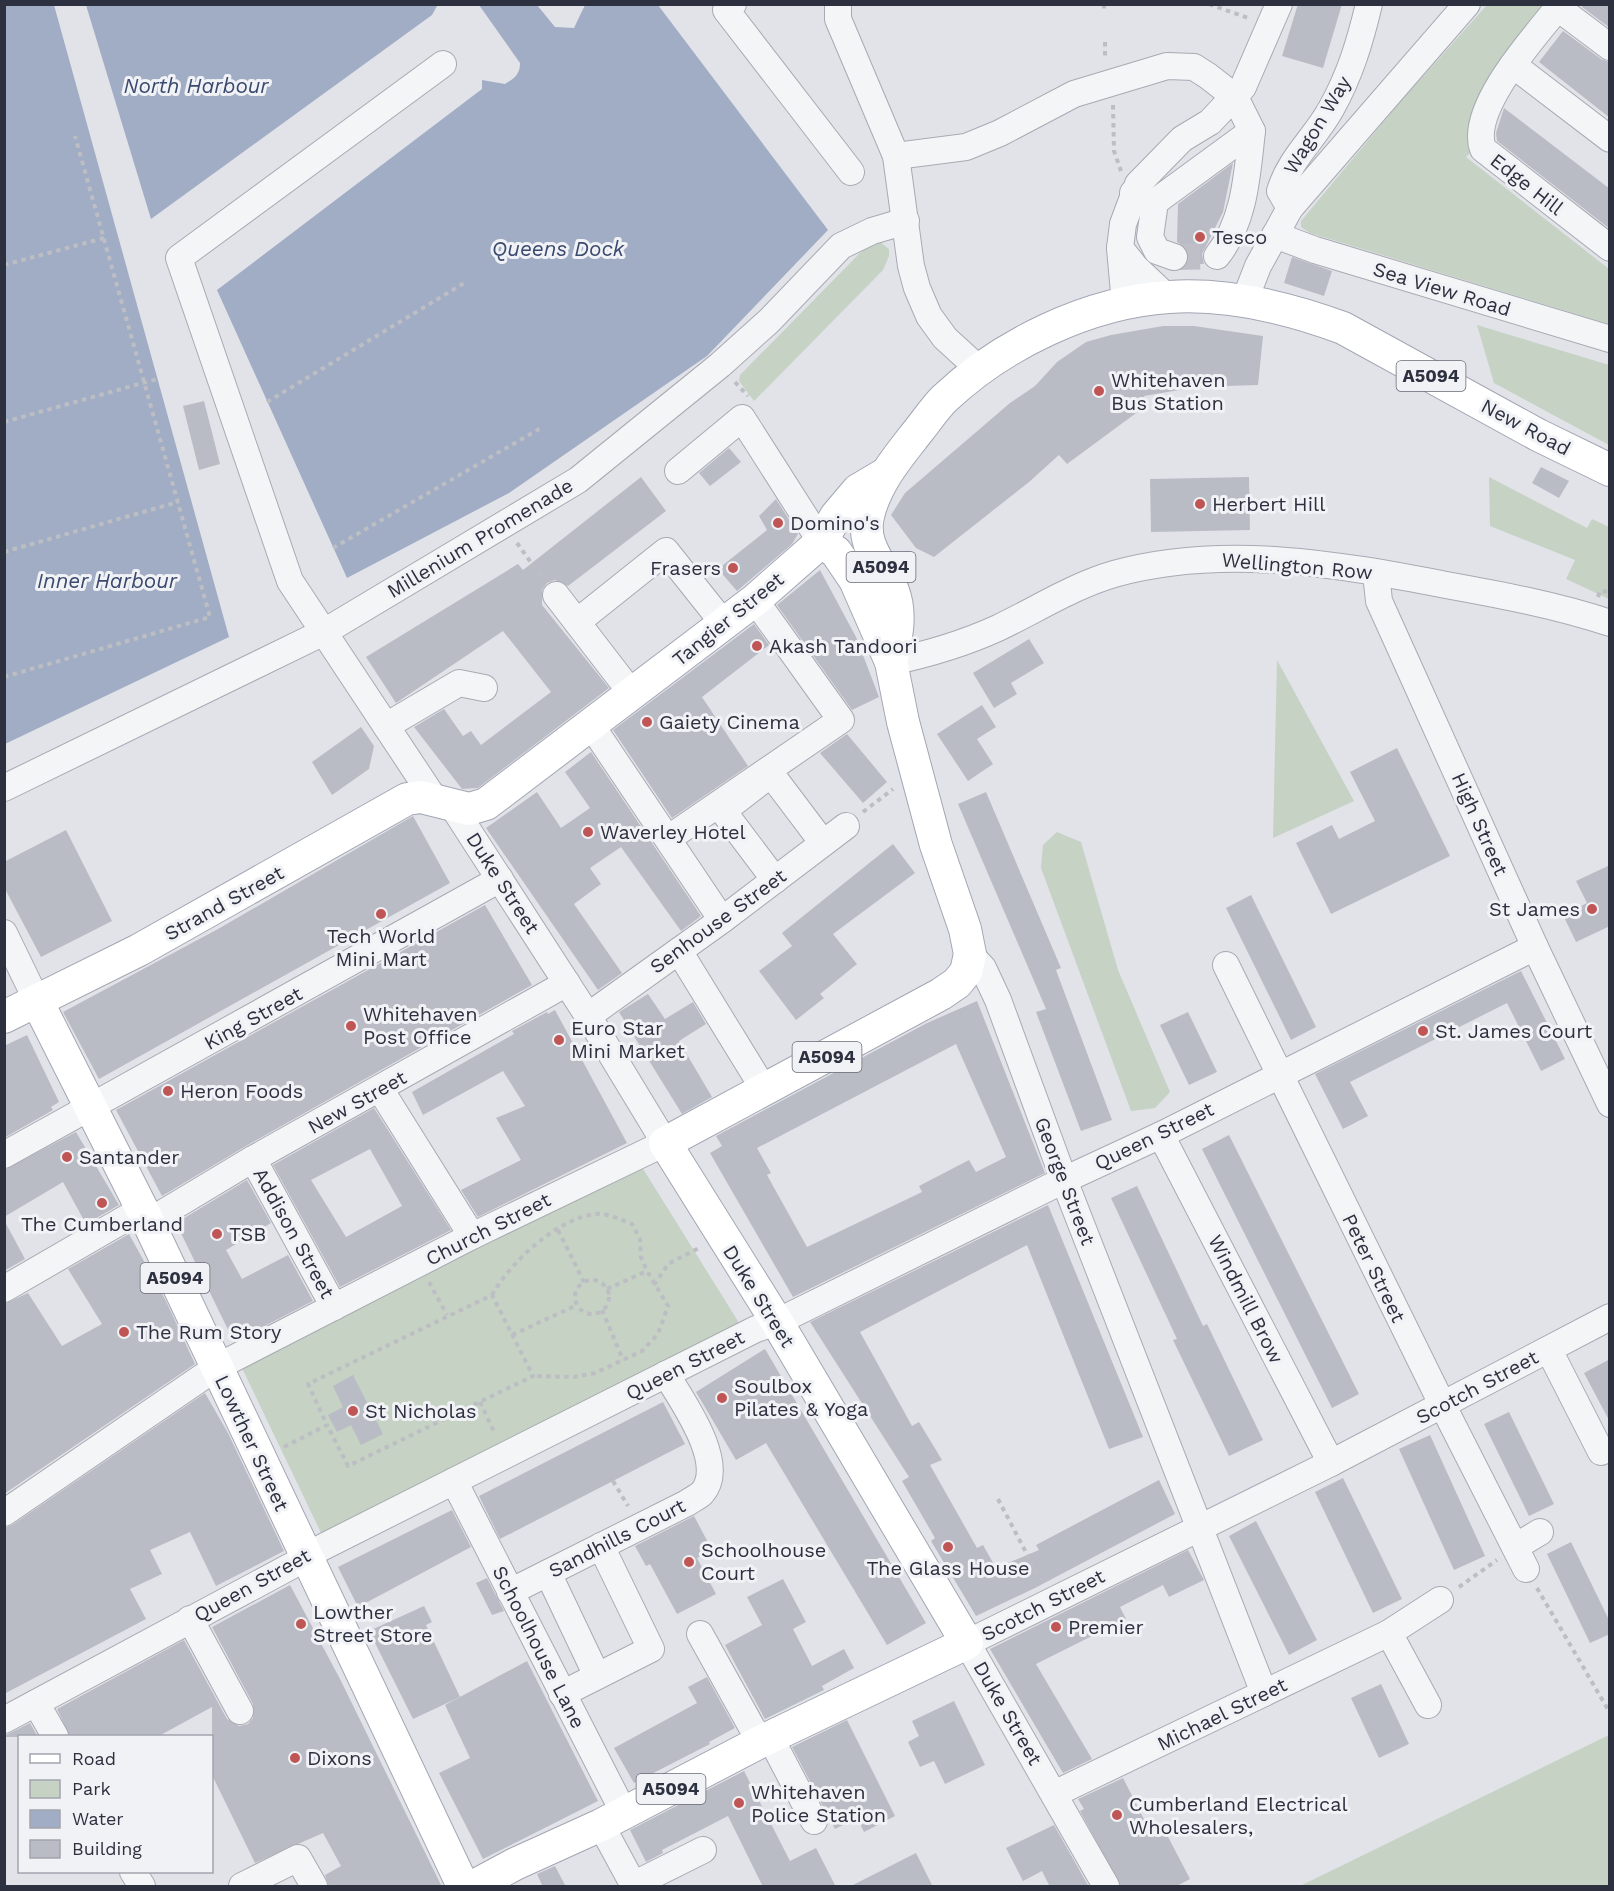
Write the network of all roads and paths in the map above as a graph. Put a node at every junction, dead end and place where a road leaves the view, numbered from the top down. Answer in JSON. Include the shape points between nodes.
{"nodes":[{"id":1,"x":733,"y":4,"type":"edge"},
{"id":2,"x":838,"y":4,"type":"edge"},
{"id":3,"x":1104,"y":4,"type":"edge"},
{"id":4,"x":1209,"y":4,"type":"edge"},
{"id":5,"x":1279,"y":4,"type":"edge"},
{"id":6,"x":1369,"y":4,"type":"edge"},
{"id":7,"x":1467,"y":4,"type":"edge"},
{"id":8,"x":1559,"y":6,"type":"edge"},
{"id":9,"x":1104,"y":13,"type":"dead end"},
{"id":10,"x":1257,"y":21,"type":"dead end"},
{"id":11,"x":1610,"y":47,"type":"edge"},
{"id":12,"x":443,"y":64,"type":"dead end"},
{"id":13,"x":1513,"y":65,"type":"junction"},
{"id":14,"x":1234,"y":97,"type":"junction"},
{"id":15,"x":1111,"y":101,"type":"dead end"},
{"id":16,"x":1252,"y":131,"type":"junction"},
{"id":17,"x":75,"y":136,"type":"dead end"},
{"id":18,"x":1610,"y":140,"type":"edge"},
{"id":19,"x":896,"y":156,"type":"junction"},
{"id":20,"x":851,"y":172,"type":"dead end"},
{"id":21,"x":1142,"y":193,"type":"junction"},
{"id":22,"x":1290,"y":208,"type":"junction"},
{"id":23,"x":906,"y":220,"type":"junction"},
{"id":24,"x":1275,"y":235,"type":"junction"},
{"id":25,"x":104,"y":238,"type":"junction"},
{"id":26,"x":1120,"y":248,"type":"junction"},
{"id":27,"x":1610,"y":248,"type":"edge"},
{"id":28,"x":1217,"y":256,"type":"dead end"},
{"id":29,"x":1174,"y":257,"type":"tunnel mouth"},
{"id":30,"x":4,"y":266,"type":"edge"},
{"id":31,"x":466,"y":282,"type":"dead end"},
{"id":32,"x":1167,"y":297,"type":"junction"},
{"id":33,"x":1244,"y":302,"type":"junction"},
{"id":34,"x":1125,"y":304,"type":"junction"},
{"id":35,"x":1610,"y":339,"type":"edge"},
{"id":36,"x":980,"y":370,"type":"junction"},
{"id":37,"x":157,"y":379,"type":"dead end"},
{"id":38,"x":145,"y":382,"type":"junction"},
{"id":39,"x":267,"y":402,"type":"dead end"},
{"id":40,"x":4,"y":422,"type":"edge"},
{"id":41,"x":541,"y":428,"type":"dead end"},
{"id":42,"x":1610,"y":470,"type":"edge"},
{"id":43,"x":678,"y":471,"type":"dead end"},
{"id":44,"x":885,"y":474,"type":"junction"},
{"id":45,"x":178,"y":502,"type":"junction"},
{"id":46,"x":865,"y":536,"type":"junction"},
{"id":47,"x":821,"y":542,"type":"junction"},
{"id":48,"x":333,"y":548,"type":"dead end"},
{"id":49,"x":4,"y":552,"type":"edge"},
{"id":50,"x":1376,"y":573,"type":"junction"},
{"id":51,"x":556,"y":595,"type":"dead end"},
{"id":52,"x":755,"y":600,"type":"junction"},
{"id":53,"x":577,"y":622,"type":"junction"},
{"id":54,"x":1610,"y":622,"type":"edge"},
{"id":55,"x":724,"y":624,"type":"junction"},
{"id":56,"x":324,"y":632,"type":"junction"},
{"id":57,"x":891,"y":662,"type":"junction"},
{"id":58,"x":4,"y":677,"type":"edge"},
{"id":59,"x":484,"y":688,"type":"dead end"},
{"id":60,"x":633,"y":695,"type":"junction"},
{"id":61,"x":591,"y":725,"type":"junction"},
{"id":62,"x":386,"y":726,"type":"junction"},
{"id":63,"x":898,"y":785,"type":"dead end"},
{"id":64,"x":4,"y":788,"type":"edge"},
{"id":65,"x":432,"y":802,"type":"junction"},
{"id":66,"x":846,"y":825,"type":"joint"},
{"id":67,"x":669,"y":838,"type":"junction"},
{"id":68,"x":823,"y":843,"type":"junction"},
{"id":69,"x":500,"y":879,"type":"junction"},
{"id":70,"x":774,"y":880,"type":"junction"},
{"id":71,"x":722,"y":920,"type":"junction"},
{"id":72,"x":4,"y":933,"type":"edge"},
{"id":73,"x":1535,"y":946,"type":"junction"},
{"id":74,"x":679,"y":951,"type":"junction"},
{"id":75,"x":970,"y":954,"type":"junction"},
{"id":76,"x":1226,"y":965,"type":"dead end"},
{"id":77,"x":567,"y":983,"type":"junction"},
{"id":78,"x":37,"y":1001,"type":"junction"},
{"id":79,"x":588,"y":1016,"type":"junction"},
{"id":80,"x":4,"y":1017,"type":"edge"},
{"id":81,"x":1278,"y":1075,"type":"junction"},
{"id":82,"x":380,"y":1089,"type":"junction"},
{"id":83,"x":765,"y":1091,"type":"junction"},
{"id":84,"x":1610,"y":1104,"type":"edge"},
{"id":85,"x":92,"y":1107,"type":"junction"},
{"id":86,"x":1161,"y":1135,"type":"junction"},
{"id":87,"x":665,"y":1143,"type":"junction"},
{"id":88,"x":4,"y":1155,"type":"edge"},
{"id":89,"x":253,"y":1159,"type":"junction"},
{"id":90,"x":1064,"y":1180,"type":"junction"},
{"id":91,"x":145,"y":1215,"type":"junction"},
{"id":92,"x":558,"y":1230,"type":"junction"},
{"id":93,"x":472,"y":1236,"type":"junction"},
{"id":94,"x":721,"y":1236,"type":"junction"},
{"id":95,"x":419,"y":1263,"type":"junction"},
{"id":96,"x":647,"y":1271,"type":"junction"},
{"id":97,"x":584,"y":1282,"type":"junction"},
{"id":98,"x":654,"y":1285,"type":"junction"},
{"id":99,"x":4,"y":1289,"type":"edge"},
{"id":100,"x":607,"y":1289,"type":"junction"},
{"id":101,"x":492,"y":1295,"type":"junction"},
{"id":102,"x":577,"y":1305,"type":"junction"},
{"id":103,"x":334,"y":1307,"type":"junction"},
{"id":104,"x":602,"y":1310,"type":"junction"},
{"id":105,"x":447,"y":1316,"type":"junction"},
{"id":106,"x":1610,"y":1317,"type":"edge"},
{"id":107,"x":777,"y":1322,"type":"junction"},
{"id":108,"x":512,"y":1335,"type":"junction"},
{"id":109,"x":1549,"y":1350,"type":"junction"},
{"id":110,"x":623,"y":1360,"type":"junction"},
{"id":111,"x":217,"y":1367,"type":"junction"},
{"id":112,"x":666,"y":1374,"type":"junction"},
{"id":113,"x":533,"y":1376,"type":"junction"},
{"id":114,"x":480,"y":1402,"type":"junction"},
{"id":115,"x":1443,"y":1406,"type":"junction"},
{"id":116,"x":327,"y":1425,"type":"junction"},
{"id":117,"x":1601,"y":1452,"type":"dead end"},
{"id":118,"x":506,"y":1456,"type":"junction"},
{"id":119,"x":259,"y":1460,"type":"junction"},
{"id":120,"x":1331,"y":1462,"type":"junction"},
{"id":121,"x":454,"y":1481,"type":"junction"},
{"id":122,"x":613,"y":1481,"type":"dead end"},
{"id":123,"x":998,"y":1499,"type":"dead end"},
{"id":124,"x":4,"y":1513,"type":"edge"},
{"id":125,"x":641,"y":1526,"type":"junction"},
{"id":126,"x":1199,"y":1527,"type":"junction"},
{"id":127,"x":1540,"y":1532,"type":"dead end"},
{"id":128,"x":601,"y":1546,"type":"junction"},
{"id":129,"x":306,"y":1558,"type":"junction"},
{"id":130,"x":1520,"y":1558,"type":"junction"},
{"id":131,"x":548,"y":1573,"type":"junction"},
{"id":132,"x":510,"y":1592,"type":"junction"},
{"id":133,"x":1052,"y":1600,"type":"junction"},
{"id":134,"x":1440,"y":1600,"type":"joint"},
{"id":135,"x":190,"y":1619,"type":"junction"},
{"id":136,"x":1389,"y":1633,"type":"junction"},
{"id":137,"x":700,"y":1634,"type":"dead end"},
{"id":138,"x":967,"y":1643,"type":"junction"},
{"id":139,"x":597,"y":1676,"type":"junction"},
{"id":140,"x":1264,"y":1693,"type":"junction"},
{"id":141,"x":562,"y":1694,"type":"junction"},
{"id":142,"x":36,"y":1703,"type":"junction"},
{"id":143,"x":1428,"y":1705,"type":"dead end"},
{"id":144,"x":240,"y":1711,"type":"dead end"},
{"id":145,"x":1610,"y":1713,"type":"edge"},
{"id":146,"x":4,"y":1720,"type":"edge"},
{"id":147,"x":54,"y":1735,"type":"edge"},
{"id":148,"x":765,"y":1739,"type":"junction"},
{"id":149,"x":1054,"y":1794,"type":"junction"},
{"id":150,"x":613,"y":1819,"type":"junction"},
{"id":151,"x":814,"y":1821,"type":"dead end"},
{"id":152,"x":703,"y":1850,"type":"dead end"},
{"id":153,"x":134,"y":1873,"type":"edge"},
{"id":154,"x":634,"y":1886,"type":"edge"},
{"id":155,"x":142,"y":1887,"type":"edge"},
{"id":156,"x":242,"y":1887,"type":"edge"},
{"id":157,"x":314,"y":1887,"type":"edge"},
{"id":158,"x":462,"y":1887,"type":"edge"},
{"id":159,"x":474,"y":1887,"type":"edge"},
{"id":160,"x":1106,"y":1887,"type":"edge"}],
"edges":[{"from":1,"to":20,"type":"street","via":[[726,10]]},
{"from":2,"to":19,"type":"street","via":[[838,19]]},
{"from":3,"to":9,"type":"path"},
{"from":4,"to":10,"type":"path"},
{"from":5,"to":14,"type":"street","via":[[1243,87]]},
{"from":6,"to":22,"type":"street","name":"Wagon Way","via":[[1356,57],[1330,111],[1286,171],[1280,191]]},
{"from":7,"to":22,"type":"street"},
{"from":8,"to":11,"type":"street"},
{"from":8,"to":13,"type":"street","name":"Edge Hill"},
{"from":12,"to":56,"type":"street","name":"Duke Street","via":[[179,258],[290,581]]},
{"from":13,"to":18,"type":"street"},
{"from":13,"to":27,"type":"street","name":"Edge Hill","via":[[1490,103],[1480,129],[1483,149]]},
{"from":14,"to":16,"type":"street"},
{"from":14,"to":19,"type":"street","via":[[1194,68],[1167,66],[1074,94],[966,147]]},
{"from":14,"to":21,"type":"street","via":[[1210,122],[1182,140]]},
{"from":15,"to":21,"type":"path","via":[[1115,109],[1117,164]]},
{"from":16,"to":21,"type":"street"},
{"from":16,"to":28,"type":"street","via":[[1244,198],[1230,240]]},
{"from":17,"to":25,"type":"path"},
{"from":19,"to":23,"type":"street"},
{"from":21,"to":26,"type":"street","via":[[1123,224]]},
{"from":21,"to":29,"type":"street","via":[[1150,237],[1157,251]]},
{"from":22,"to":24,"type":"street"},
{"from":23,"to":36,"type":"street","via":[[911,266],[929,316],[945,338]]},
{"from":23,"to":56,"type":"street","name":"Millenium Promenade","via":[[841,246],[729,358],[578,480]]},
{"from":24,"to":33,"type":"street"},
{"from":24,"to":35,"type":"street","name":"Sea View Road"},
{"from":25,"to":30,"type":"path"},
{"from":25,"to":38,"type":"path"},
{"from":26,"to":32,"type":"street"},
{"from":26,"to":34,"type":"street"},
{"from":31,"to":39,"type":"path"},
{"from":32,"to":33,"type":"main road","number":"A5094"},
{"from":32,"to":34,"type":"main road","number":"A5094"},
{"from":33,"to":42,"type":"main road","name":"New Road","number":"A5094","via":[[1274,306],[1342,328]]},
{"from":34,"to":36,"type":"main road","number":"A5094","via":[[1066,322]]},
{"from":36,"to":44,"type":"main road","number":"A5094","via":[[940,403]]},
{"from":37,"to":38,"type":"path"},
{"from":38,"to":40,"type":"path"},
{"from":38,"to":45,"type":"path"},
{"from":41,"to":48,"type":"path"},
{"from":43,"to":47,"type":"street","via":[[742,418]]},
{"from":44,"to":46,"type":"main road","number":"A5094","via":[[868,515]]},
{"from":44,"to":47,"type":"main road","name":"Tangier Street","number":"A5094","via":[[858,490]]},
{"from":45,"to":49,"type":"path"},
{"from":45,"to":58,"type":"path","via":[[210,617]]},
{"from":46,"to":47,"type":"main road","name":"Tangier Street","number":"A5094","via":[[848,535]]},
{"from":46,"to":57,"type":"main road","name":"George Street","number":"A5094","via":[[894,592],[899,625]]},
{"from":47,"to":52,"type":"main road","name":"Tangier Street","number":"A5094"},
{"from":47,"to":57,"type":"main road","name":"George Street","number":"A5094","via":[[836,552],[855,580]]},
{"from":50,"to":54,"type":"street","name":"Wellington Row","via":[[1524,599]]},
{"from":50,"to":57,"type":"street","name":"Wellington Row","via":[[1250,558],[1203,559],[1146,568],[1085,586],[969,641]]},
{"from":50,"to":73,"type":"street","name":"High Street","via":[[1379,601]]},
{"from":51,"to":53,"type":"street"},
{"from":52,"to":55,"type":"main road","name":"Tangier Street","number":"A5094"},
{"from":52,"to":67,"type":"street","via":[[841,720]]},
{"from":53,"to":55,"type":"street","via":[[666,551]]},
{"from":53,"to":60,"type":"street"},
{"from":55,"to":60,"type":"main road","name":"Tangier Street","number":"A5094"},
{"from":56,"to":62,"type":"street","name":"Duke Street"},
{"from":56,"to":64,"type":"street","name":"Millenium Promenade"},
{"from":57,"to":75,"type":"main road","name":"George Street","number":"A5094","via":[[936,845]]},
{"from":59,"to":62,"type":"street","via":[[459,683]]},
{"from":60,"to":61,"type":"main road","number":"A5094"},
{"from":61,"to":65,"type":"main road","number":"A5094","via":[[486,804],[469,809]]},
{"from":61,"to":67,"type":"street"},
{"from":62,"to":65,"type":"street","name":"Duke Street"},
{"from":63,"to":66,"type":"path"},
{"from":65,"to":69,"type":"street","name":"Duke Street"},
{"from":65,"to":78,"type":"main road","name":"Strand Street","number":"A5094"},
{"from":66,"to":68,"type":"street","name":"Senhouse Street"},
{"from":67,"to":71,"type":"street"},
{"from":68,"to":70,"type":"street","name":"Senhouse Street"},
{"from":68,"to":70,"type":"street","via":[[771,774],[723,811]]},
{"from":69,"to":77,"type":"street","name":"Duke Street"},
{"from":69,"to":85,"type":"street","name":"King Street"},
{"from":70,"to":71,"type":"street","name":"Senhouse Street"},
{"from":71,"to":74,"type":"street","name":"Senhouse Street"},
{"from":72,"to":78,"type":"street"},
{"from":73,"to":81,"type":"street","name":"Queen Street"},
{"from":73,"to":84,"type":"street","name":"High Street"},
{"from":74,"to":79,"type":"street","name":"Senhouse Street"},
{"from":74,"to":83,"type":"street"},
{"from":75,"to":83,"type":"main road","name":"Church Street","number":"A5094","via":[[966,972],[941,994]]},
{"from":75,"to":90,"type":"street","name":"George Street","via":[[983,968],[998,1000]]},
{"from":76,"to":81,"type":"street","name":"Peter Street"},
{"from":77,"to":79,"type":"street","name":"Duke Street"},
{"from":77,"to":82,"type":"street","name":"New Street"},
{"from":78,"to":80,"type":"main road","name":"Strand Street"},
{"from":78,"to":85,"type":"main road","name":"Lowther Street","number":"A5094"},
{"from":79,"to":87,"type":"street","name":"Duke Street"},
{"from":81,"to":86,"type":"street","name":"Queen Street"},
{"from":81,"to":115,"type":"street","name":"Peter Street"},
{"from":82,"to":89,"type":"street","name":"New Street"},
{"from":82,"to":93,"type":"street"},
{"from":83,"to":87,"type":"main road","name":"Church Street","number":"A5094"},
{"from":85,"to":88,"type":"street","name":"King Street"},
{"from":85,"to":91,"type":"main road","name":"Lowther Street","number":"A5094"},
{"from":86,"to":90,"type":"street","name":"Queen Street"},
{"from":86,"to":120,"type":"street","name":"Windmill Brow"},
{"from":87,"to":93,"type":"street","name":"Church Street"},
{"from":87,"to":94,"type":"main road","name":"Duke Street"},
{"from":89,"to":91,"type":"street","name":"New Street"},
{"from":89,"to":103,"type":"street","name":"Addison Street"},
{"from":90,"to":107,"type":"street","name":"Queen Street"},
{"from":90,"to":126,"type":"street","name":"George Street"},
{"from":91,"to":99,"type":"street","name":"New Street"},
{"from":91,"to":111,"type":"main road","name":"Lowther Street","number":"A5094"},
{"from":92,"to":96,"type":"path","via":[[580,1217],[599,1213],[632,1224],[640,1239]]},
{"from":92,"to":97,"type":"path"},
{"from":92,"to":101,"type":"path","via":[[511,1265]]},
{"from":93,"to":95,"type":"street","name":"Church Street"},
{"from":94,"to":98,"type":"path","via":[[668,1264]]},
{"from":94,"to":107,"type":"main road","name":"Duke Street"},
{"from":95,"to":103,"type":"street","name":"Church Street"},
{"from":95,"to":105,"type":"path"},
{"from":96,"to":98,"type":"path"},
{"from":96,"to":100,"type":"path"},
{"from":97,"to":100,"type":"path","via":[[599,1282]]},
{"from":97,"to":102,"type":"path","via":[[575,1294]]},
{"from":98,"to":110,"type":"path","via":[[668,1306],[658,1334],[642,1351]]},
{"from":100,"to":104,"type":"path","via":[[608,1301]]},
{"from":101,"to":105,"type":"path"},
{"from":101,"to":108,"type":"path"},
{"from":102,"to":104,"type":"path","via":[[591,1314]]},
{"from":102,"to":108,"type":"path"},
{"from":103,"to":111,"type":"street","name":"Church Street"},
{"from":104,"to":110,"type":"path"},
{"from":105,"to":116,"type":"path","via":[[308,1384]]},
{"from":106,"to":109,"type":"street","name":"Scotch Street"},
{"from":107,"to":112,"type":"street","name":"Queen Street"},
{"from":107,"to":138,"type":"main road","name":"Duke Street"},
{"from":108,"to":113,"type":"path"},
{"from":109,"to":115,"type":"street","name":"Scotch Street"},
{"from":109,"to":117,"type":"street"},
{"from":110,"to":113,"type":"path","via":[[595,1373],[574,1377]]},
{"from":111,"to":119,"type":"main road","name":"Lowther Street","number":"A5094"},
{"from":111,"to":124,"type":"street","name":"Church Street"},
{"from":112,"to":118,"type":"street","name":"Queen Street"},
{"from":112,"to":125,"type":"street","name":"Sandhills Court","via":[[710,1454],[711,1473],[703,1492]]},
{"from":113,"to":114,"type":"path"},
{"from":114,"to":116,"type":"path","via":[[348,1466]]},
{"from":114,"to":118,"type":"path"},
{"from":115,"to":120,"type":"street","name":"Scotch Street"},
{"from":115,"to":130,"type":"street","name":"Peter Street"},
{"from":116,"to":119,"type":"path"},
{"from":118,"to":121,"type":"street","name":"Queen Street"},
{"from":119,"to":129,"type":"main road","name":"Lowther Street","number":"A5094"},
{"from":120,"to":126,"type":"street","name":"Scotch Street"},
{"from":121,"to":129,"type":"street","name":"Queen Street"},
{"from":121,"to":132,"type":"street","name":"Schoolhouse Lane"},
{"from":122,"to":125,"type":"path"},
{"from":123,"to":133,"type":"path"},
{"from":125,"to":128,"type":"street","name":"Sandhills Court"},
{"from":126,"to":133,"type":"street","name":"Scotch Street"},
{"from":126,"to":140,"type":"street","name":"George Street"},
{"from":127,"to":130,"type":"street"},
{"from":128,"to":131,"type":"street","name":"Sandhills Court"},
{"from":128,"to":139,"type":"street","via":[[651,1649]]},
{"from":129,"to":135,"type":"street","name":"Queen Street"},
{"from":129,"to":158,"type":"main road","name":"Lowther Street","number":"A5094"},
{"from":130,"to":134,"type":"path"},
{"from":130,"to":145,"type":"path"},
{"from":131,"to":132,"type":"street","name":"Sandhills Court"},
{"from":131,"to":139,"type":"street"},
{"from":132,"to":141,"type":"street","name":"Schoolhouse Lane"},
{"from":133,"to":138,"type":"street","name":"Scotch Street"},
{"from":134,"to":136,"type":"street","name":"Michael Street"},
{"from":135,"to":142,"type":"street","name":"Queen Street"},
{"from":135,"to":144,"type":"street"},
{"from":136,"to":140,"type":"street","name":"Michael Street"},
{"from":136,"to":143,"type":"street"},
{"from":137,"to":148,"type":"street"},
{"from":138,"to":148,"type":"main road","name":"Scotch Street","number":"A5094"},
{"from":138,"to":149,"type":"street","name":"Duke Street"},
{"from":139,"to":141,"type":"street"},
{"from":140,"to":149,"type":"street","name":"Michael Street"},
{"from":141,"to":150,"type":"street","name":"Schoolhouse Lane"},
{"from":142,"to":146,"type":"street","name":"Queen Street"},
{"from":142,"to":147,"type":"street"},
{"from":148,"to":150,"type":"main road","name":"Scotch Street","number":"A5094"},
{"from":148,"to":151,"type":"street"},
{"from":149,"to":160,"type":"street","name":"Duke Street"},
{"from":150,"to":154,"type":"street","name":"Schoolhouse Lane"},
{"from":150,"to":159,"type":"main road","name":"Scotch Street","number":"A5094"},
{"from":152,"to":154,"type":"street"},
{"from":153,"to":155,"type":"street"},
{"from":156,"to":157,"type":"street","via":[[298,1858]]}]}
